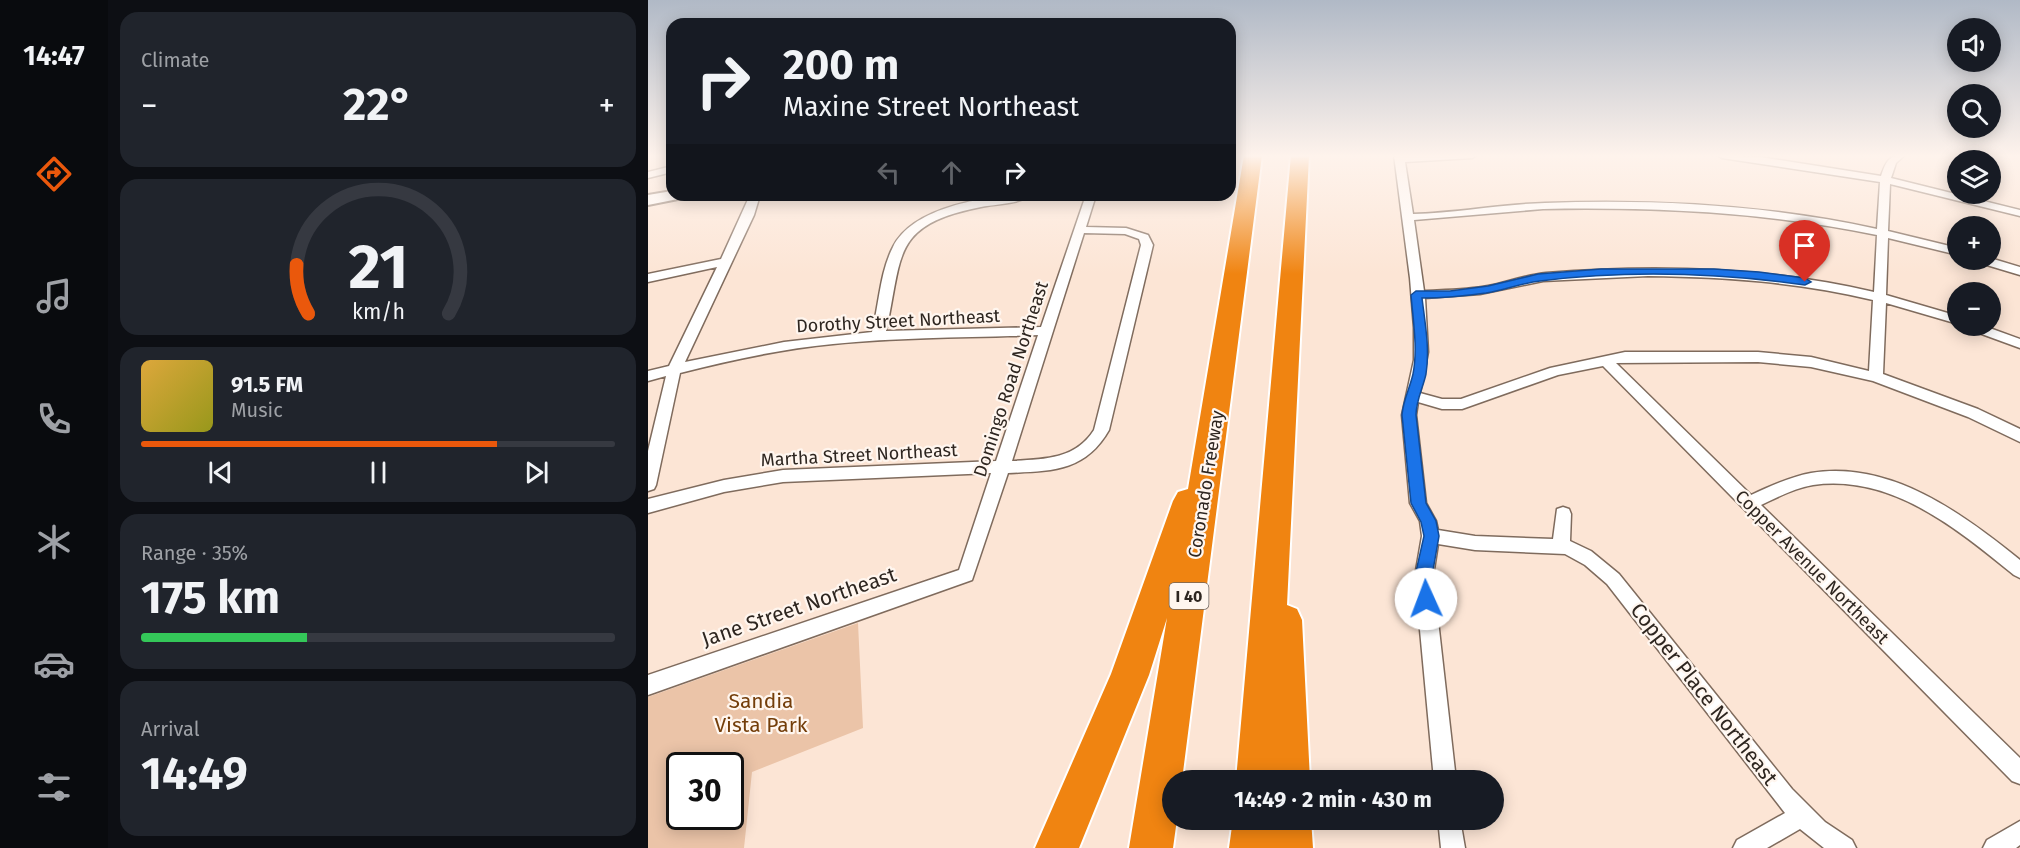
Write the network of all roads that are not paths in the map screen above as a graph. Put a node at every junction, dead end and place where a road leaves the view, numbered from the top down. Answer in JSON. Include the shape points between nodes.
{"nodes":[{"id":1,"x":1248,"y":195,"type":"edge"},
{"id":2,"x":1297,"y":195,"type":"edge"},
{"id":3,"x":1404,"y":195,"type":"edge"},
{"id":4,"x":1885,"y":195,"type":"edge"},
{"id":5,"x":1945,"y":195,"type":"edge"},
{"id":6,"x":666,"y":197,"type":"edge"},
{"id":7,"x":648,"y":200,"type":"edge"},
{"id":8,"x":752,"y":201,"type":"edge"},
{"id":9,"x":999,"y":201,"type":"edge"},
{"id":10,"x":1089,"y":201,"type":"edge"},
{"id":11,"x":2020,"y":213,"type":"edge"},
{"id":12,"x":1407,"y":217,"type":"junction"},
{"id":13,"x":1080,"y":230,"type":"junction"},
{"id":14,"x":1884,"y":233,"type":"junction"},
{"id":15,"x":1947,"y":249,"type":"edge"},
{"id":16,"x":726,"y":262,"type":"junction"},
{"id":17,"x":2001,"y":266,"type":"edge"},
{"id":18,"x":2020,"y":272,"type":"edge"},
{"id":19,"x":648,"y":278,"type":"edge"},
{"id":20,"x":1416,"y":295,"type":"junction"},
{"id":21,"x":1881,"y":298,"type":"junction"},
{"id":22,"x":1947,"y":317,"type":"edge"},
{"id":23,"x":1046,"y":331,"type":"junction"},
{"id":24,"x":878,"y":336,"type":"junction"},
{"id":25,"x":1999,"y":336,"type":"edge"},
{"id":26,"x":1227,"y":344,"type":"junction"},
{"id":27,"x":2020,"y":344,"type":"edge"},
{"id":28,"x":1605,"y":360,"type":"junction"},
{"id":29,"x":674,"y":370,"type":"junction"},
{"id":30,"x":648,"y":376,"type":"edge"},
{"id":31,"x":1876,"y":377,"type":"junction"},
{"id":32,"x":1414,"y":396,"type":"junction"},
{"id":33,"x":2020,"y":436,"type":"edge"},
{"id":34,"x":1280,"y":462,"type":"junction"},
{"id":35,"x":1003,"y":466,"type":"junction"},
{"id":36,"x":648,"y":485,"type":"edge"},
{"id":37,"x":1748,"y":503,"type":"junction"},
{"id":38,"x":648,"y":506,"type":"edge"},
{"id":39,"x":1563,"y":514,"type":"dead end"},
{"id":40,"x":1431,"y":536,"type":"junction"},
{"id":41,"x":1561,"y":546,"type":"junction"},
{"id":42,"x":2020,"y":570,"type":"edge"},
{"id":43,"x":966,"y":575,"type":"joint"},
{"id":44,"x":648,"y":685,"type":"edge"},
{"id":45,"x":1258,"y":770,"type":"edge"},
{"id":46,"x":1289,"y":770,"type":"edge"},
{"id":47,"x":1444,"y":770,"type":"edge"},
{"id":48,"x":2020,"y":773,"type":"edge"},
{"id":49,"x":1802,"y":816,"type":"junction"},
{"id":50,"x":1253,"y":830,"type":"edge"},
{"id":51,"x":1290,"y":830,"type":"edge"},
{"id":52,"x":1451,"y":830,"type":"edge"},
{"id":53,"x":2020,"y":832,"type":"edge"},
{"id":54,"x":1057,"y":848,"type":"edge"},
{"id":55,"x":1151,"y":848,"type":"edge"},
{"id":56,"x":1251,"y":848,"type":"edge"},
{"id":57,"x":1291,"y":848,"type":"edge"},
{"id":58,"x":1453,"y":848,"type":"edge"},
{"id":59,"x":1745,"y":848,"type":"edge"},
{"id":60,"x":1844,"y":848,"type":"edge"},
{"id":61,"x":1995,"y":848,"type":"edge"}],
"edges":[{"from":1,"to":26,"type":"highway","name":"Coronado Freeway","number":"I 40"},
{"from":2,"to":34,"type":"highway"},
{"from":3,"to":12,"type":"street"},
{"from":4,"to":14,"type":"street"},
{"from":5,"to":11,"type":"street"},
{"from":6,"to":7,"type":"street"},
{"from":8,"to":16,"type":"street"},
{"from":9,"to":24,"type":"street","via":[[939,215],[908,234],[898,251]]},
{"from":10,"to":13,"type":"street","name":"Domingo Road Northeast"},
{"from":12,"to":14,"type":"street","via":[[1541,206],[1689,206],[1782,214]]},
{"from":12,"to":20,"type":"street"},
{"from":13,"to":23,"type":"street","name":"Domingo Road Northeast"},
{"from":13,"to":35,"type":"street","name":"Martha Street Northeast","via":[[1132,231],[1144,237],[1148,245],[1101,430],[1088,449],[1066,461]]},
{"from":14,"to":15,"type":"street"},
{"from":14,"to":21,"type":"street"},
{"from":16,"to":19,"type":"street"},
{"from":16,"to":29,"type":"street"},
{"from":17,"to":18,"type":"street"},
{"from":20,"to":21,"type":"street","via":[[1450,294],[1538,278],[1601,272],[1658,272],[1759,275]]},
{"from":20,"to":32,"type":"street","via":[[1421,354]]},
{"from":21,"to":22,"type":"street"},
{"from":21,"to":31,"type":"street"},
{"from":23,"to":24,"type":"street","name":"Dorothy Street Northeast"},
{"from":23,"to":35,"type":"street","name":"Domingo Road Northeast"},
{"from":24,"to":29,"type":"street","name":"Dorothy Street Northeast","via":[[788,345]]},
{"from":25,"to":27,"type":"street"},
{"from":26,"to":54,"type":"highway","via":[[1186,512],[1164,579],[1130,675]]},
{"from":26,"to":55,"type":"highway","name":"Coronado Freeway","number":"I 40"},
{"from":28,"to":31,"type":"street","via":[[1758,357],[1811,362]]},
{"from":28,"to":32,"type":"street","via":[[1555,371],[1462,404],[1442,404]]},
{"from":28,"to":37,"type":"street","name":"Copper Avenue Northeast"},
{"from":29,"to":30,"type":"street","name":"Dorothy Street Northeast"},
{"from":29,"to":36,"type":"street"},
{"from":31,"to":33,"type":"street","via":[[1973,412]]},
{"from":32,"to":40,"type":"street","via":[[1409,415],[1418,503]]},
{"from":34,"to":45,"type":"highway"},
{"from":34,"to":46,"type":"highway"},
{"from":35,"to":38,"type":"street","name":"Martha Street Northeast","via":[[783,476]]},
{"from":35,"to":43,"type":"street","name":"Domingo Road Northeast"},
{"from":37,"to":42,"type":"street","via":[[1810,479],[1827,477],[1884,485],[1934,506]]},
{"from":37,"to":48,"type":"street","name":"Copper Avenue Northeast"},
{"from":39,"to":41,"type":"street"},
{"from":40,"to":41,"type":"street","name":"Copper Place Northeast","via":[[1475,543]]},
{"from":40,"to":47,"type":"street","via":[[1424,576]]},
{"from":41,"to":49,"type":"street","name":"Copper Place Northeast","via":[[1580,551],[1613,579]]},
{"from":43,"to":44,"type":"street","name":"Jane Street Northeast"},
{"from":49,"to":59,"type":"street"},
{"from":49,"to":60,"type":"street","name":"Copper Place Northeast"},
{"from":50,"to":56,"type":"highway"},
{"from":51,"to":57,"type":"highway"},
{"from":52,"to":58,"type":"street"},
{"from":53,"to":61,"type":"street"}]}
